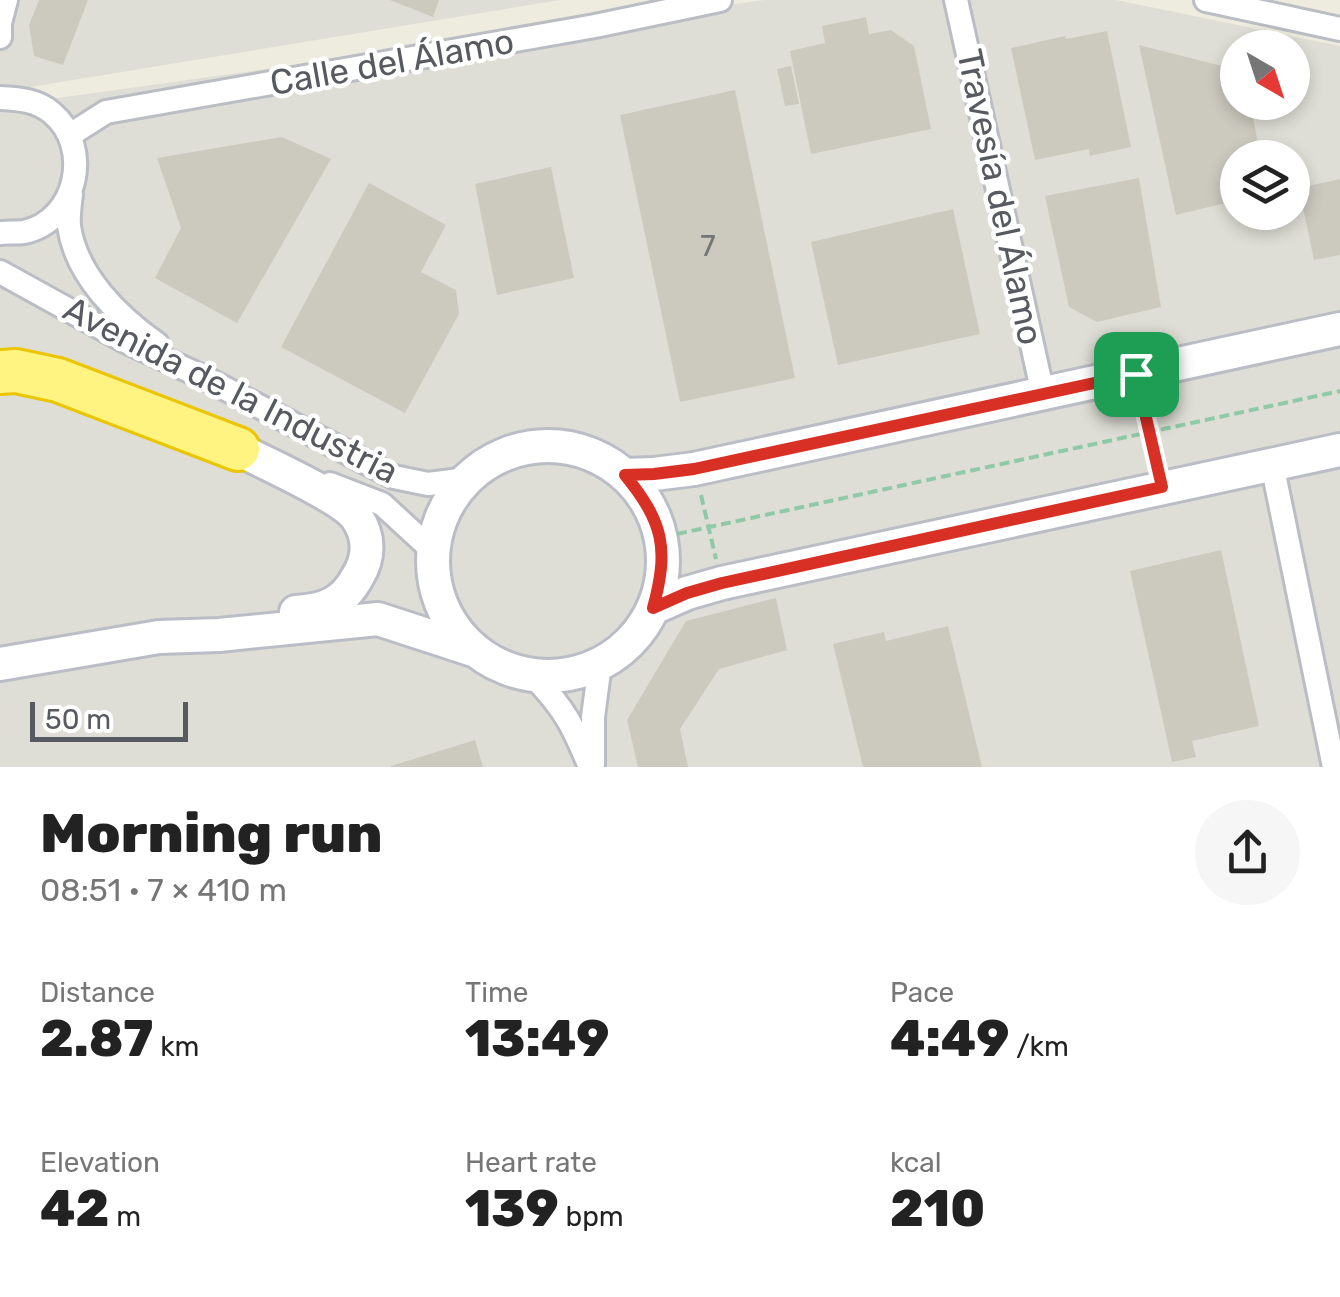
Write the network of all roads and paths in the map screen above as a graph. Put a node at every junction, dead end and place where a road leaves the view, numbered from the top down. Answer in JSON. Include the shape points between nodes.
{"nodes":[{"id":1,"x":6,"y":0,"type":"edge"},
{"id":2,"x":605,"y":0,"type":"edge"},
{"id":3,"x":720,"y":0,"type":"edge"},
{"id":4,"x":956,"y":0,"type":"edge"},
{"id":5,"x":1206,"y":0,"type":"edge"},
{"id":6,"x":595,"y":26,"type":"junction"},
{"id":7,"x":1340,"y":29,"type":"edge"},
{"id":8,"x":0,"y":36,"type":"edge"},
{"id":9,"x":0,"y":98,"type":"edge"},
{"id":10,"x":70,"y":135,"type":"junction"},
{"id":11,"x":71,"y":194,"type":"junction"},
{"id":12,"x":0,"y":233,"type":"edge"},
{"id":13,"x":0,"y":272,"type":"edge"},
{"id":14,"x":1340,"y":329,"type":"edge"},
{"id":15,"x":0,"y":372,"type":"edge"},
{"id":16,"x":1136,"y":374,"type":"junction"},
{"id":17,"x":205,"y":378,"type":"junction"},
{"id":18,"x":1340,"y":391,"type":"edge"},
{"id":19,"x":1043,"y":394,"type":"junction"},
{"id":20,"x":1150,"y":432,"type":"junction"},
{"id":21,"x":238,"y":450,"type":"junction"},
{"id":22,"x":1340,"y":450,"type":"edge"},
{"id":23,"x":1272,"y":464,"type":"junction"},
{"id":24,"x":694,"y":469,"type":"junction"},
{"id":25,"x":625,"y":475,"type":"junction"},
{"id":26,"x":468,"y":479,"type":"junction"},
{"id":27,"x":1162,"y":487,"type":"junction"},
{"id":28,"x":709,"y":527,"type":"junction"},
{"id":29,"x":677,"y":534,"type":"dead end"},
{"id":30,"x":433,"y":562,"type":"junction"},
{"id":31,"x":722,"y":583,"type":"junction"},
{"id":32,"x":653,"y":608,"type":"junction"},
{"id":33,"x":378,"y":619,"type":"junction"},
{"id":34,"x":159,"y":636,"type":"junction"},
{"id":35,"x":473,"y":650,"type":"junction"},
{"id":36,"x":6,"y":662,"type":"edge"},
{"id":37,"x":600,"y":664,"type":"junction"},
{"id":38,"x":534,"y":676,"type":"junction"},
{"id":39,"x":592,"y":767,"type":"edge"},
{"id":40,"x":1334,"y":767,"type":"edge"}],
"edges":[{"from":1,"to":8,"type":"street"},
{"from":2,"to":6,"type":"street"},
{"from":3,"to":6,"type":"street","name":"Calle del Álamo"},
{"from":4,"to":19,"type":"street","name":"Travesía del Álamo"},
{"from":5,"to":7,"type":"street"},
{"from":6,"to":10,"type":"street","name":"Calle del Álamo","via":[[106,112]]},
{"from":9,"to":10,"type":"street","via":[[27,100],[52,113]]},
{"from":10,"to":11,"type":"street","via":[[77,164]]},
{"from":11,"to":12,"type":"street","via":[[53,218],[26,232]]},
{"from":11,"to":17,"type":"street","via":[[69,225],[93,282],[128,324]]},
{"from":13,"to":17,"type":"street","name":"Avenida de la Industria"},
{"from":14,"to":16,"type":"street"},
{"from":15,"to":21,"type":"highway","via":[[58,380]]},
{"from":16,"to":19,"type":"street"},
{"from":16,"to":20,"type":"path"},
{"from":17,"to":26,"type":"street","name":"Avenida de la Industria","via":[[394,477],[428,484]]},
{"from":18,"to":20,"type":"path"},
{"from":19,"to":24,"type":"street"},
{"from":20,"to":27,"type":"path"},
{"from":20,"to":28,"type":"path"},
{"from":21,"to":30,"type":"street","via":[[382,504]]},
{"from":21,"to":34,"type":"street","via":[[356,516],[368,554],[359,576],[323,610],[238,616]]},
{"from":22,"to":23,"type":"street"},
{"from":23,"to":27,"type":"street"},
{"from":23,"to":40,"type":"street"},
{"from":24,"to":25,"type":"street"},
{"from":24,"to":28,"type":"path"},
{"from":25,"to":26,"type":"street","via":[[593,454],[562,447],[518,450]]},
{"from":25,"to":32,"type":"street","via":[[648,503],[661,537],[663,573]]},
{"from":26,"to":30,"type":"street","via":[[440,520]]},
{"from":27,"to":31,"type":"street"},
{"from":28,"to":29,"type":"path"},
{"from":28,"to":31,"type":"path"},
{"from":30,"to":33,"type":"street","via":[[405,602]]},
{"from":30,"to":35,"type":"street","via":[[439,602]]},
{"from":31,"to":32,"type":"street"},
{"from":32,"to":37,"type":"street","via":[[632,640]]},
{"from":33,"to":34,"type":"street"},
{"from":33,"to":35,"type":"street"},
{"from":34,"to":36,"type":"street"},
{"from":35,"to":38,"type":"street"},
{"from":37,"to":38,"type":"street","via":[[568,675]]},
{"from":37,"to":39,"type":"street"},
{"from":38,"to":39,"type":"street","via":[[572,723]]}]}
